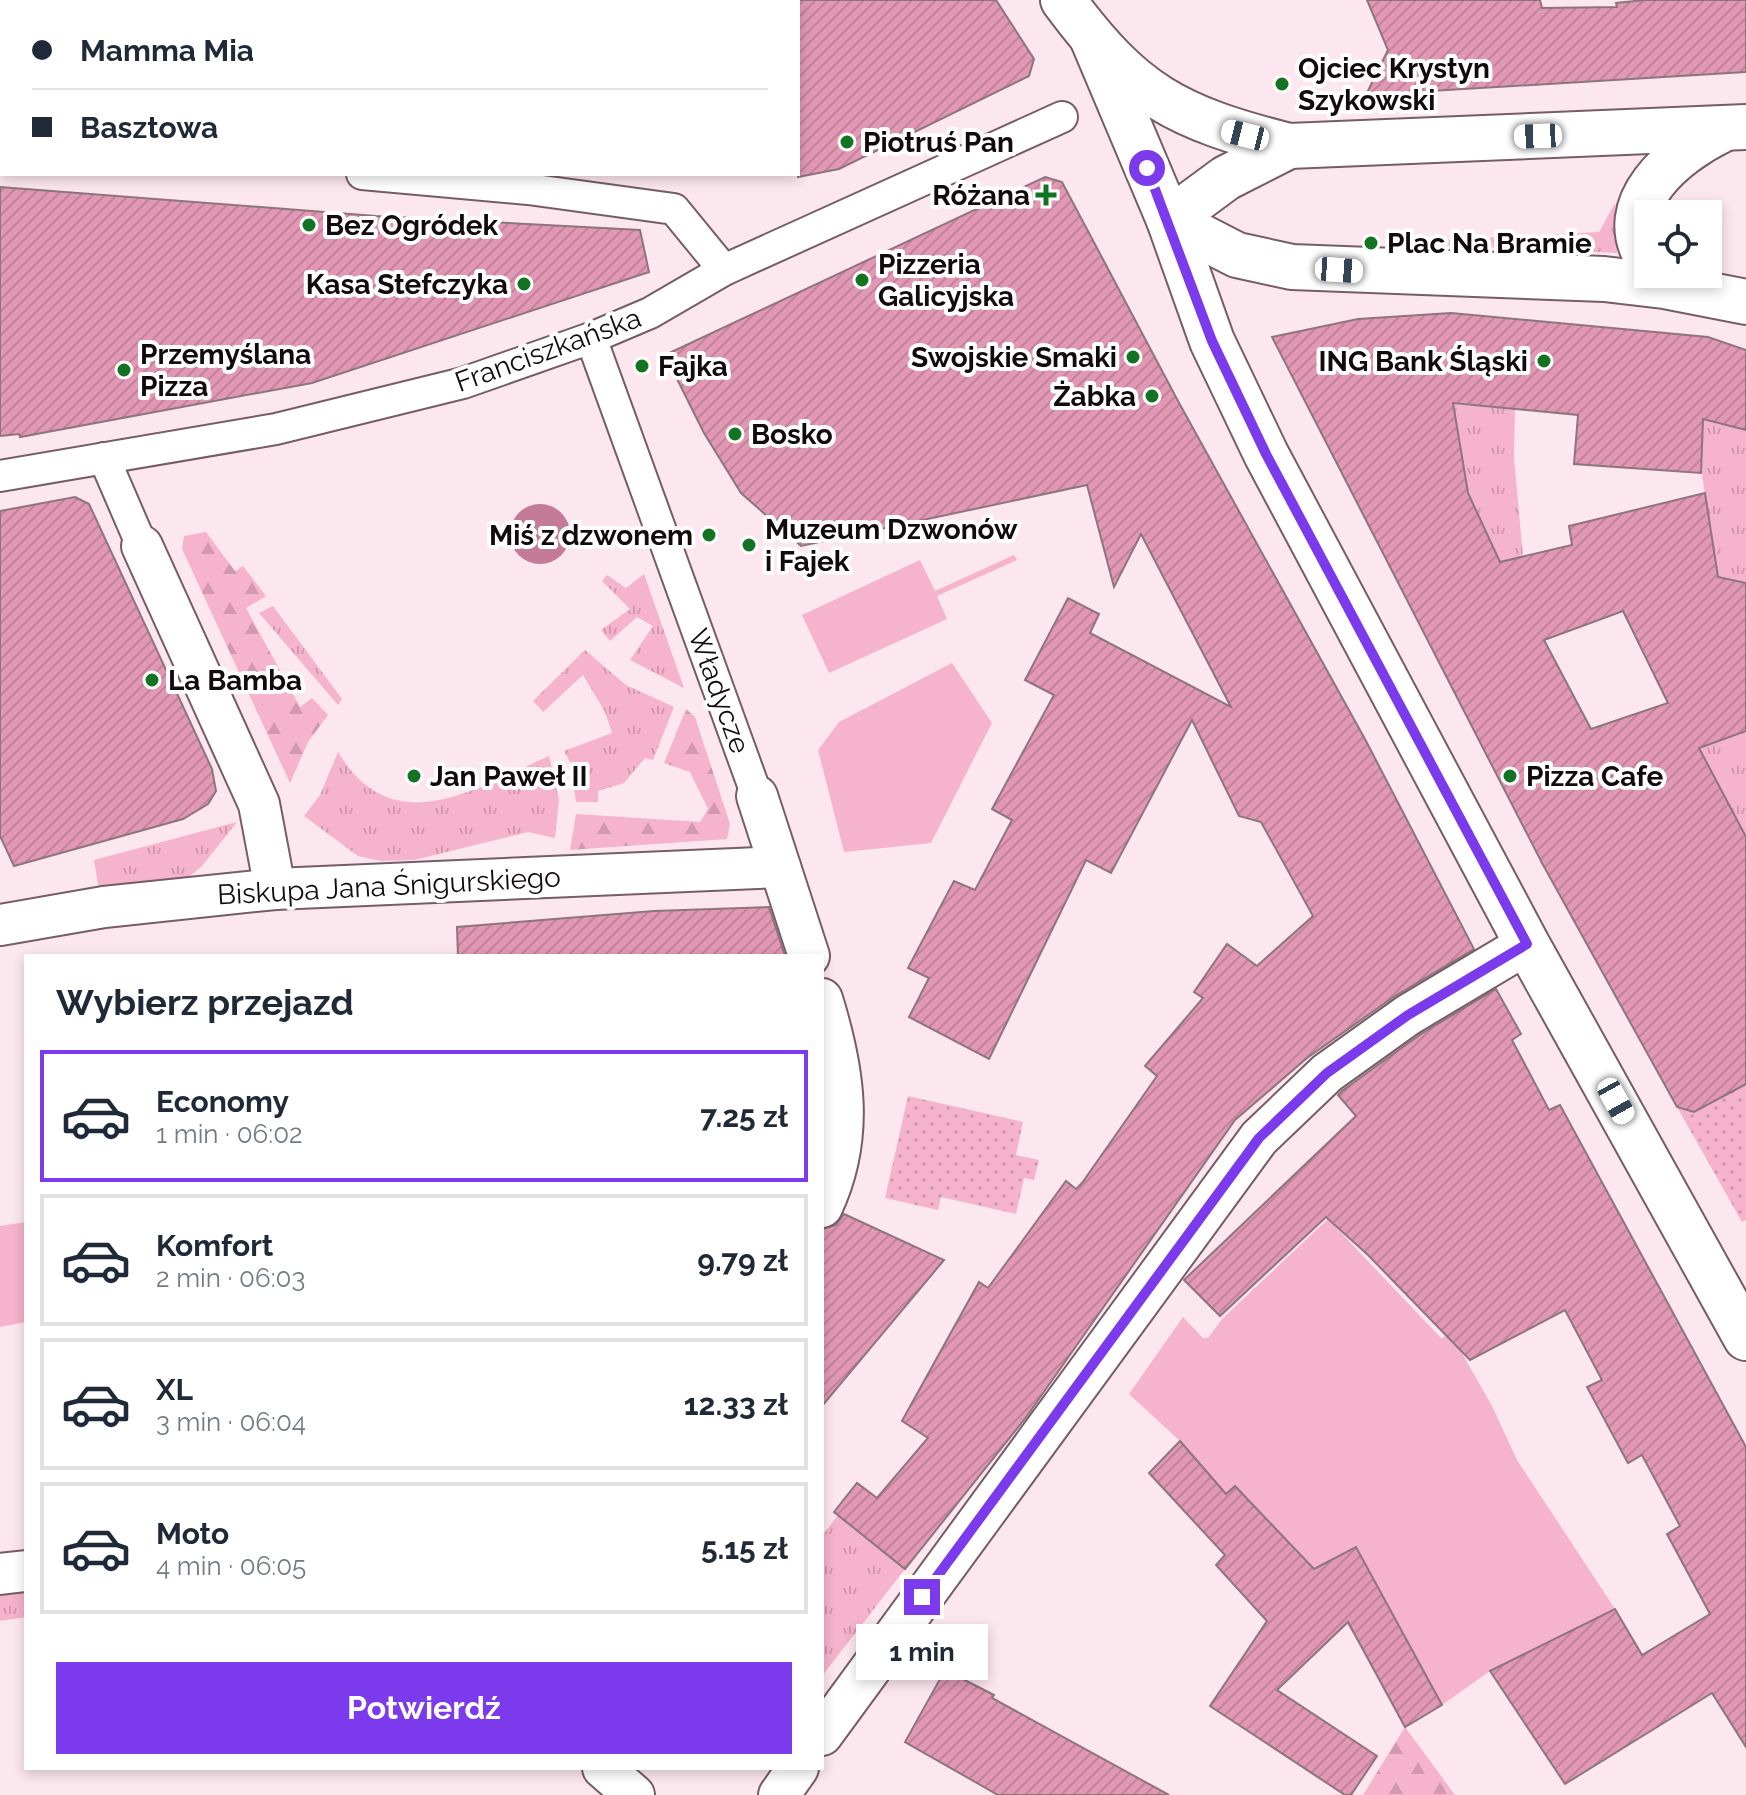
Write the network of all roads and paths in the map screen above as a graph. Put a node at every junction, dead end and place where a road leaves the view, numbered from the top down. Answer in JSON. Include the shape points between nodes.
{"nodes":[{"id":1,"x":1063,"y":0,"type":"edge"},
{"id":2,"x":1093,"y":40,"type":"junction"},
{"id":3,"x":1062,"y":117,"type":"dead end"},
{"id":4,"x":1736,"y":127,"type":"edge"},
{"id":5,"x":1289,"y":146,"type":"junction"},
{"id":6,"x":384,"y":176,"type":"edge"},
{"id":7,"x":1644,"y":200,"type":"edge"},
{"id":8,"x":1169,"y":220,"type":"junction"},
{"id":9,"x":724,"y":270,"type":"junction"},
{"id":10,"x":1634,"y":276,"type":"edge"},
{"id":11,"x":1703,"y":288,"type":"edge"},
{"id":12,"x":1746,"y":302,"type":"edge"},
{"id":13,"x":591,"y":338,"type":"junction"},
{"id":14,"x":104,"y":458,"type":"junction"},
{"id":15,"x":0,"y":476,"type":"edge"},
{"id":16,"x":142,"y":546,"type":"joint"},
{"id":17,"x":757,"y":796,"type":"joint"},
{"id":18,"x":782,"y":873,"type":"junction"},
{"id":19,"x":275,"y":889,"type":"junction"},
{"id":20,"x":0,"y":925,"type":"edge"},
{"id":21,"x":1527,"y":944,"type":"junction"},
{"id":22,"x":808,"y":954,"type":"edge"},
{"id":23,"x":824,"y":1006,"type":"edge"},
{"id":24,"x":824,"y":1201,"type":"edge"},
{"id":25,"x":1746,"y":1338,"type":"edge"},
{"id":26,"x":24,"y":1571,"type":"edge"},
{"id":27,"x":0,"y":1574,"type":"edge"},
{"id":28,"x":824,"y":1732,"type":"edge"},
{"id":29,"x":605,"y":1770,"type":"edge"},
{"id":30,"x":797,"y":1770,"type":"edge"},
{"id":31,"x":634,"y":1795,"type":"edge"},
{"id":32,"x":779,"y":1795,"type":"edge"}],
"edges":[{"from":1,"to":2,"type":"main road"},
{"from":2,"to":5,"type":"main road","via":[[1128,77],[1175,109]]},
{"from":2,"to":8,"type":"main road"},
{"from":3,"to":9,"type":"street","name":"Franciszkańska"},
{"from":4,"to":5,"type":"main road"},
{"from":4,"to":7,"type":"main road","via":[[1688,146],[1673,158]]},
{"from":5,"to":8,"type":"main road","via":[[1226,178]]},
{"from":6,"to":9,"type":"street","via":[[674,209]]},
{"from":8,"to":10,"type":"main road","via":[[1237,255],[1292,267],[1604,279]]},
{"from":8,"to":21,"type":"main road","via":[[1212,341],[1266,454]]},
{"from":9,"to":13,"type":"street","name":"Franciszkańska","via":[[650,313]]},
{"from":11,"to":12,"type":"main road"},
{"from":13,"to":14,"type":"street","name":"Franciszkańska","via":[[402,400],[276,429]]},
{"from":13,"to":17,"type":"street","name":"Władycze","via":[[615,430]]},
{"from":14,"to":15,"type":"street","name":"Franciszkańska"},
{"from":14,"to":16,"type":"street"},
{"from":16,"to":19,"type":"street","via":[[259,804]]},
{"from":17,"to":18,"type":"street","name":"Władycze"},
{"from":18,"to":19,"type":"street","name":"Biskupa Jana Śnigurskiego"},
{"from":18,"to":22,"type":"street","name":"Władycze"},
{"from":19,"to":20,"type":"street","name":"Biskupa Jana Śnigurskiego","via":[[104,907]]},
{"from":21,"to":25,"type":"main road"},
{"from":21,"to":28,"type":"street","via":[[1408,1015],[1327,1073],[1259,1138]]},
{"from":23,"to":24,"type":"street","via":[[838,1051],[845,1105],[844,1143]]},
{"from":26,"to":27,"type":"street"},
{"from":29,"to":31,"type":"street"},
{"from":30,"to":32,"type":"street"}]}
